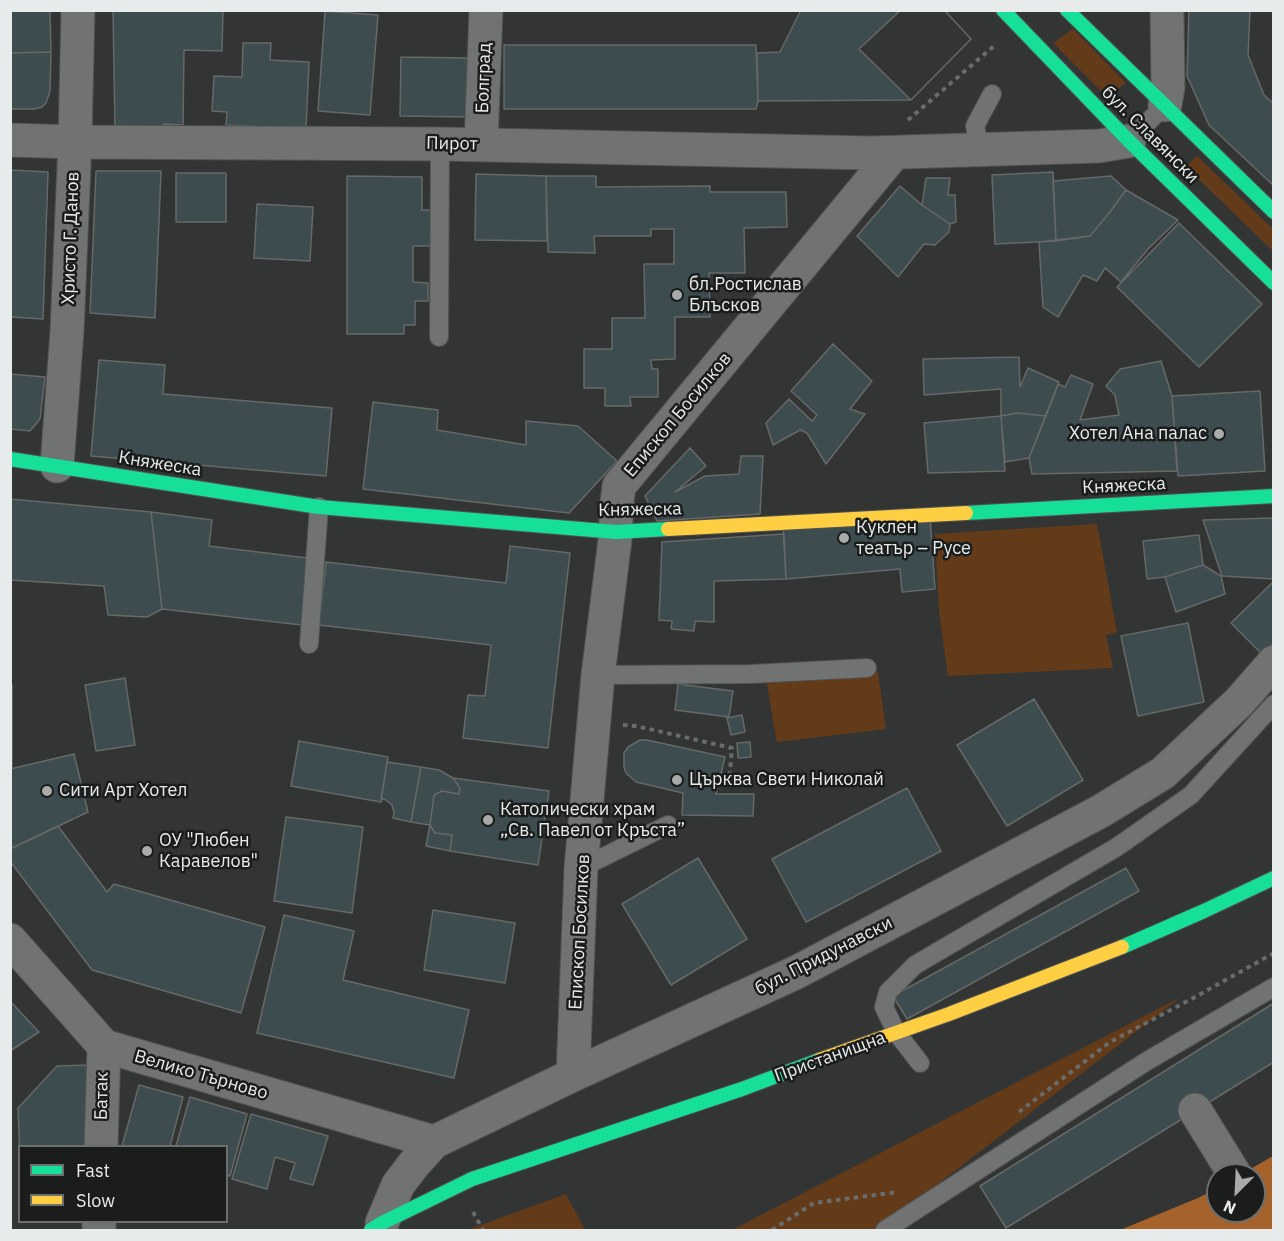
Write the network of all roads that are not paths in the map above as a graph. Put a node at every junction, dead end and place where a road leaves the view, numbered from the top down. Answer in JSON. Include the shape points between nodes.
{"nodes":[{"id":1,"x":78,"y":10,"type":"edge"},
{"id":2,"x":486,"y":10,"type":"edge"},
{"id":3,"x":1003,"y":10,"type":"edge"},
{"id":4,"x":1067,"y":10,"type":"edge"},
{"id":5,"x":1167,"y":10,"type":"edge"},
{"id":6,"x":992,"y":94,"type":"dead end"},
{"id":7,"x":1166,"y":96,"type":"junction"},
{"id":8,"x":10,"y":140,"type":"edge"},
{"id":9,"x":1129,"y":141,"type":"junction"},
{"id":10,"x":75,"y":142,"type":"junction"},
{"id":11,"x":440,"y":144,"type":"junction"},
{"id":12,"x":481,"y":145,"type":"junction"},
{"id":13,"x":980,"y":150,"type":"junction"},
{"id":14,"x":894,"y":153,"type":"junction"},
{"id":15,"x":1274,"y":212,"type":"edge"},
{"id":16,"x":1274,"y":283,"type":"edge"},
{"id":17,"x":439,"y":337,"type":"dead end"},
{"id":18,"x":10,"y":459,"type":"edge"},
{"id":19,"x":57,"y":466,"type":"junction"},
{"id":20,"x":1274,"y":496,"type":"edge"},
{"id":21,"x":319,"y":507,"type":"junction"},
{"id":22,"x":616,"y":532,"type":"junction"},
{"id":23,"x":309,"y":644,"type":"dead end"},
{"id":24,"x":1274,"y":662,"type":"edge"},
{"id":25,"x":867,"y":668,"type":"dead end"},
{"id":26,"x":598,"y":675,"type":"junction"},
{"id":27,"x":1274,"y":704,"type":"edge"},
{"id":28,"x":668,"y":825,"type":"dead end"},
{"id":29,"x":581,"y":868,"type":"junction"},
{"id":30,"x":1274,"y":878,"type":"edge"},
{"id":31,"x":10,"y":940,"type":"edge"},
{"id":32,"x":1274,"y":987,"type":"edge"},
{"id":33,"x":896,"y":1032,"type":"junction"},
{"id":34,"x":104,"y":1046,"type":"junction"},
{"id":35,"x":920,"y":1063,"type":"dead end"},
{"id":36,"x":573,"y":1075,"type":"junction"},
{"id":37,"x":1195,"y":1110,"type":"dead end"},
{"id":38,"x":434,"y":1142,"type":"junction"},
{"id":39,"x":101,"y":1145,"type":"edge"},
{"id":40,"x":1228,"y":1163,"type":"edge"},
{"id":41,"x":376,"y":1227,"type":"edge"},
{"id":42,"x":885,"y":1230,"type":"edge"}],
"edges":[{"from":1,"to":10,"type":"street","name":"Христо Г. Данов"},
{"from":2,"to":12,"type":"street","name":"Болград"},
{"from":3,"to":9,"type":"main road","name":"бул. Славянски"},
{"from":4,"to":7,"type":"main road","name":"бул. Славянски"},
{"from":5,"to":7,"type":"street"},
{"from":6,"to":13,"type":"lane","via":[[975,126]]},
{"from":7,"to":9,"type":"lane"},
{"from":7,"to":15,"type":"main road","name":"бул. Славянски"},
{"from":8,"to":10,"type":"street","name":"Пирот"},
{"from":9,"to":13,"type":"street","via":[[1099,146]]},
{"from":9,"to":16,"type":"main road","name":"бул. Славянски"},
{"from":10,"to":11,"type":"street","name":"Пирот"},
{"from":10,"to":19,"type":"street","name":"Христо Г. Данов"},
{"from":11,"to":12,"type":"street","name":"Пирот"},
{"from":11,"to":17,"type":"lane"},
{"from":12,"to":14,"type":"street","name":"Пирот"},
{"from":13,"to":14,"type":"street"},
{"from":14,"to":22,"type":"street","name":"Епископ Босилков","via":[[619,486]]},
{"from":18,"to":19,"type":"main road","name":"Княжеска"},
{"from":19,"to":21,"type":"main road","name":"Княжеска"},
{"from":20,"to":22,"type":"main road","name":"Княжеска"},
{"from":21,"to":22,"type":"main road","name":"Княжеска"},
{"from":21,"to":23,"type":"lane"},
{"from":22,"to":26,"type":"street","name":"Епископ Босилков"},
{"from":24,"to":36,"type":"street","name":"бул. Придунавски","via":[[1239,702],[1163,773],[1101,812],[796,972]]},
{"from":25,"to":26,"type":"lane"},
{"from":26,"to":29,"type":"street","name":"Епископ Босилков"},
{"from":27,"to":33,"type":"lane","via":[[1191,795],[1117,847],[915,965],[888,992],[884,1007]]},
{"from":28,"to":29,"type":"lane"},
{"from":29,"to":36,"type":"street","name":"Епископ Босилков"},
{"from":30,"to":33,"type":"main road","name":"Пристанищна","via":[[1130,944]]},
{"from":31,"to":34,"type":"street"},
{"from":32,"to":42,"type":"lane","via":[[1147,1061]]},
{"from":33,"to":35,"type":"lane"},
{"from":33,"to":41,"type":"main road","name":"Пристанищна","via":[[742,1089],[472,1179]]},
{"from":34,"to":38,"type":"street","name":"Велико Търново"},
{"from":34,"to":39,"type":"street","name":"Батак"},
{"from":36,"to":38,"type":"street","name":"бул. Придунавски"},
{"from":37,"to":40,"type":"street"},
{"from":38,"to":41,"type":"street","name":"бул. Придунавски","via":[[398,1185]]}]}
